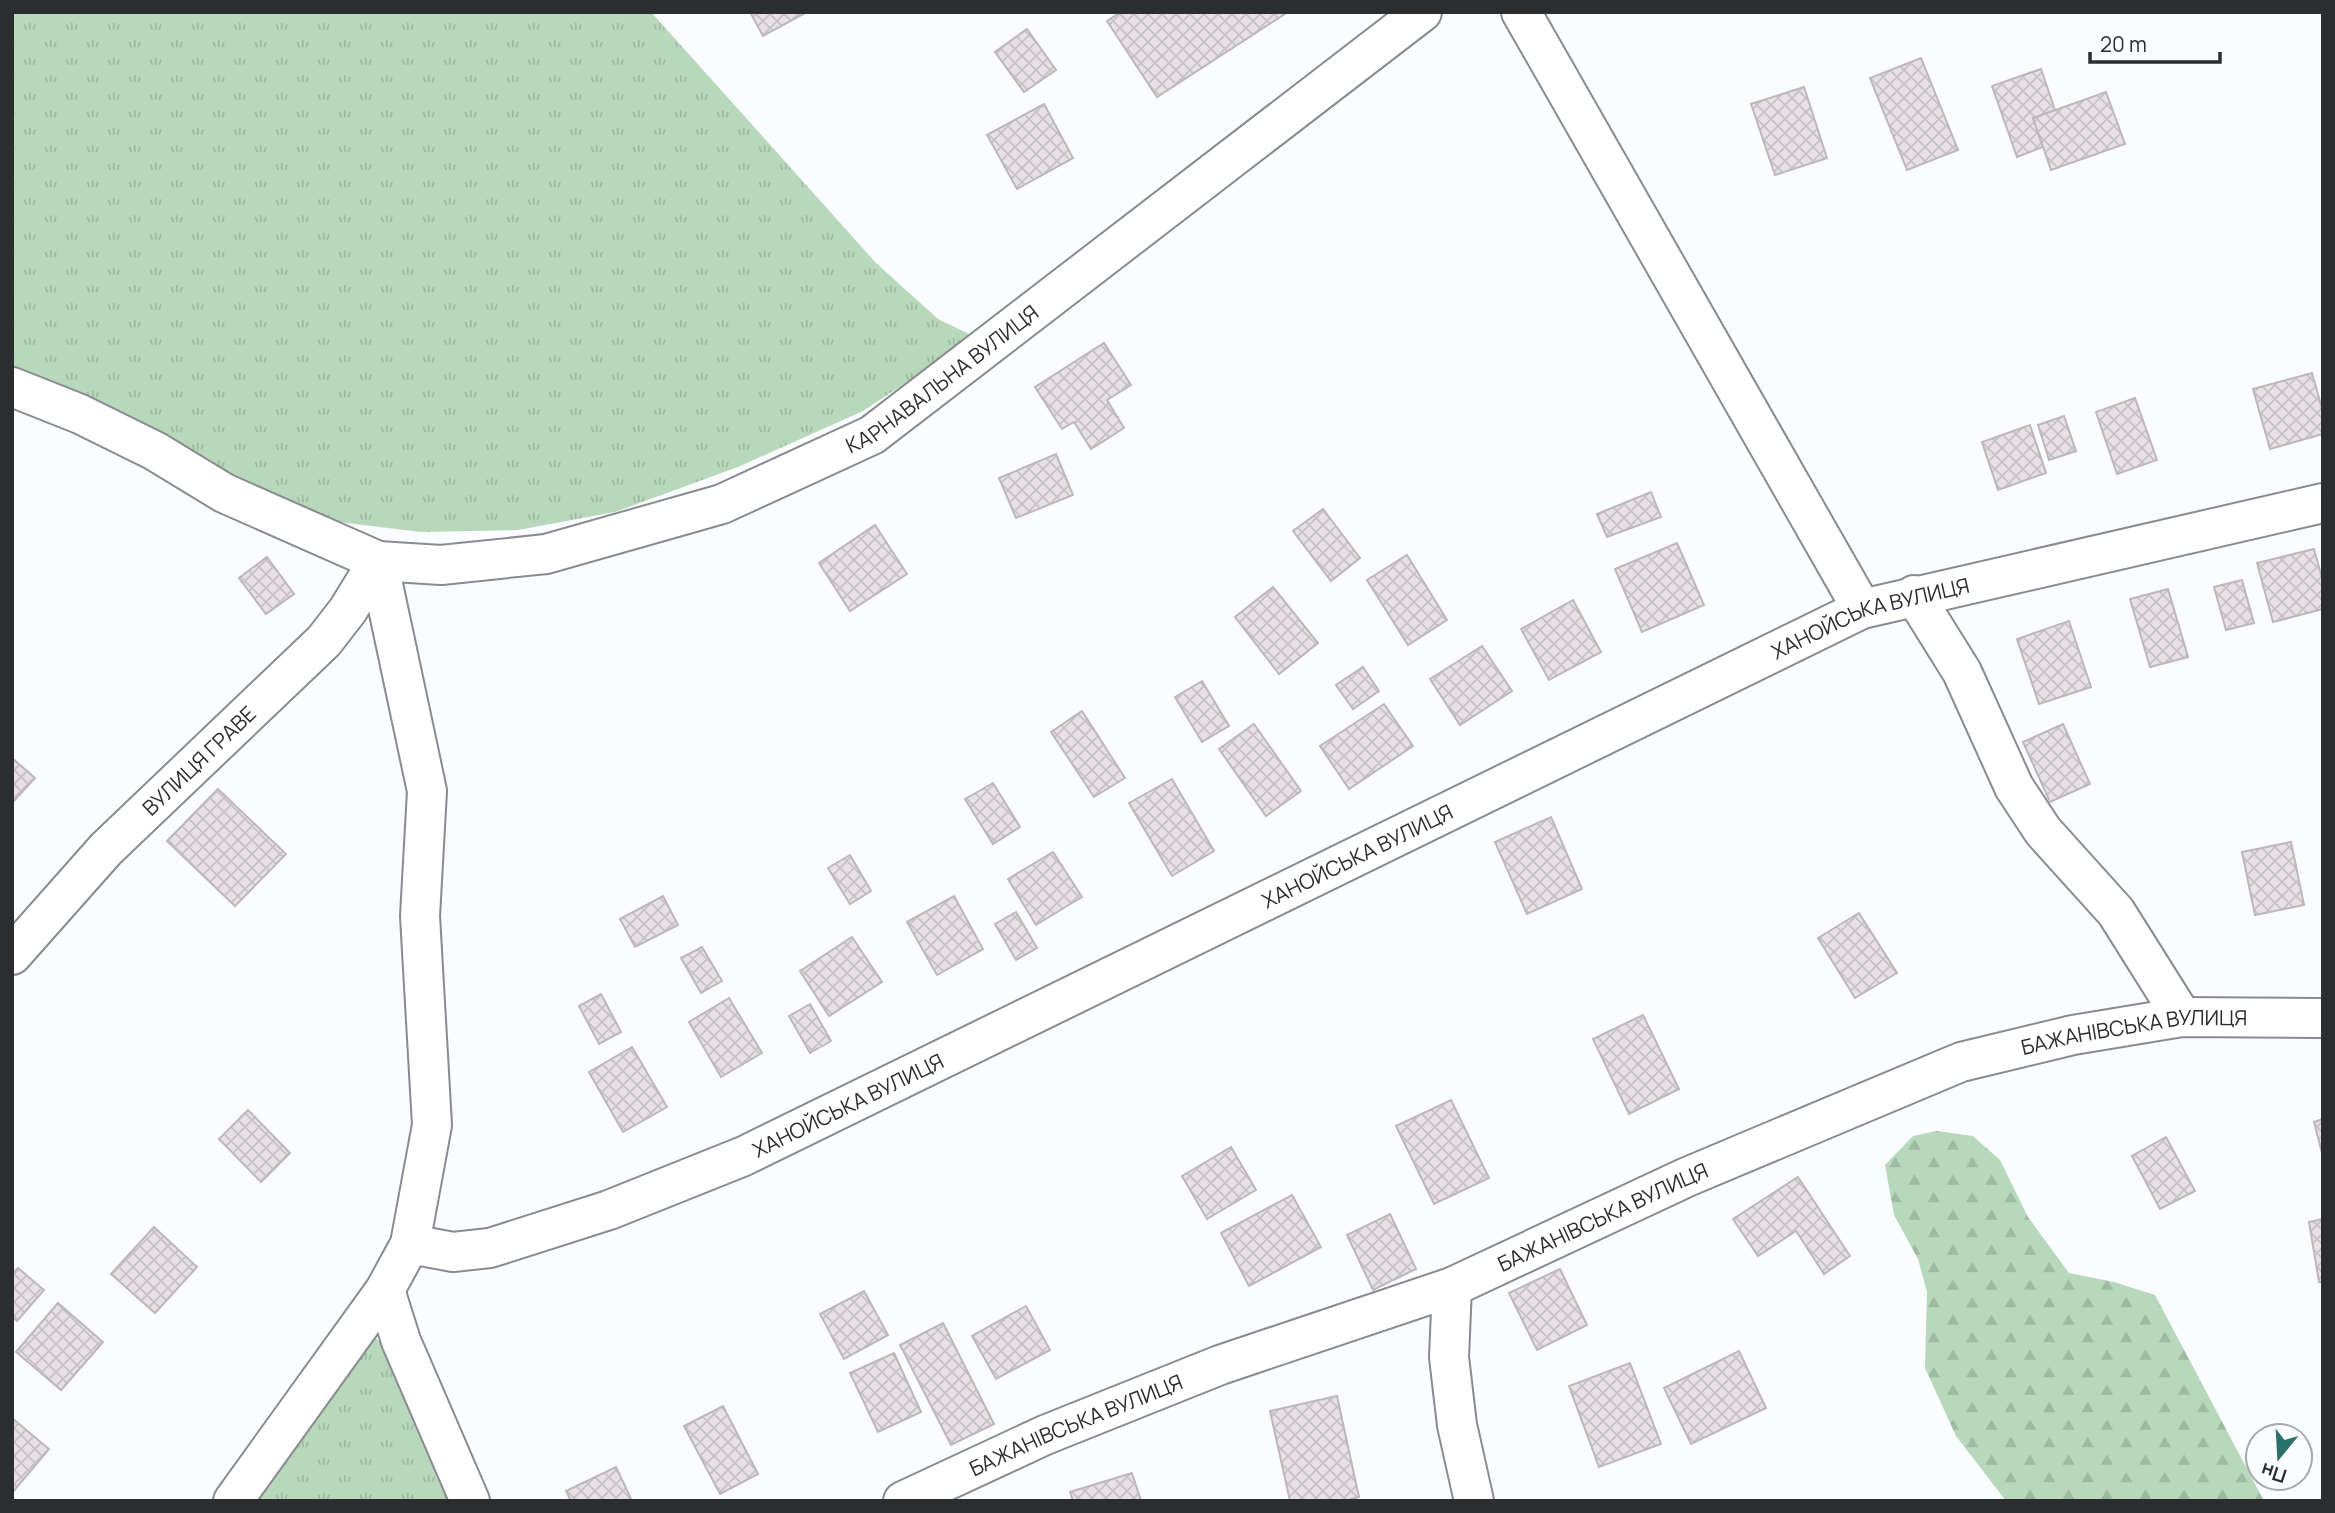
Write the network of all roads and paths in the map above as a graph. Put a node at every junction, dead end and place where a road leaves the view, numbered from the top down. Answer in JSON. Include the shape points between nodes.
{"nodes":[{"id":1,"x":1422,"y":12,"type":"edge"},
{"id":2,"x":1521,"y":12,"type":"edge"},
{"id":3,"x":12,"y":387,"type":"edge"},
{"id":4,"x":2323,"y":503,"type":"edge"},
{"id":5,"x":378,"y":561,"type":"junction"},
{"id":6,"x":1914,"y":595,"type":"junction"},
{"id":7,"x":1862,"y":609,"type":"junction"},
{"id":8,"x":12,"y":955,"type":"edge"},
{"id":9,"x":2182,"y":1017,"type":"junction"},
{"id":10,"x":2323,"y":1018,"type":"edge"},
{"id":11,"x":410,"y":1244,"type":"junction"},
{"id":12,"x":1452,"y":1287,"type":"junction"},
{"id":13,"x":385,"y":1290,"type":"junction"},
{"id":14,"x":233,"y":1501,"type":"edge"},
{"id":15,"x":470,"y":1501,"type":"edge"},
{"id":16,"x":903,"y":1501,"type":"edge"},
{"id":17,"x":1474,"y":1501,"type":"edge"}],
"edges":[{"from":1,"to":5,"type":"street","name":"КАРНАВАЛЬНА ВУЛИЦЯ","via":[[872,435],[722,505],[546,554],[442,565]]},
{"from":2,"to":7,"type":"street"},
{"from":3,"to":5,"type":"street","via":[[80,414],[224,493]]},
{"from":4,"to":6,"type":"street","name":"ХАНОЙСЬКА ВУЛИЦЯ"},
{"from":5,"to":8,"type":"street","name":"ВУЛИЦЯ ГРАВЕ","via":[[324,641],[107,849]]},
{"from":5,"to":11,"type":"street","via":[[427,791],[420,916],[432,1125]]},
{"from":6,"to":7,"type":"street","name":"ХАНОЙСЬКА ВУЛИЦЯ"},
{"from":6,"to":9,"type":"street","via":[[1962,672],[2014,788],[2043,831],[2116,912]]},
{"from":7,"to":11,"type":"street","name":"ХАНОЙСЬКА ВУЛИЦЯ","via":[[744,1156],[609,1210],[490,1248],[453,1252]]},
{"from":9,"to":10,"type":"street","name":"БАЖАНІВСЬКА ВУЛИЦЯ"},
{"from":9,"to":12,"type":"street","name":"БАЖАНІВСЬКА ВУЛИЦЯ","via":[[2073,1035],[1961,1062],[1687,1177]]},
{"from":11,"to":13,"type":"street"},
{"from":12,"to":16,"type":"street","name":"БАЖАНІВСЬКА ВУЛИЦЯ","via":[[1220,1364],[1045,1435]]},
{"from":12,"to":17,"type":"street","via":[[1449,1357],[1457,1425]]},
{"from":13,"to":14,"type":"street"},
{"from":13,"to":15,"type":"street","via":[[401,1341]]}]}
